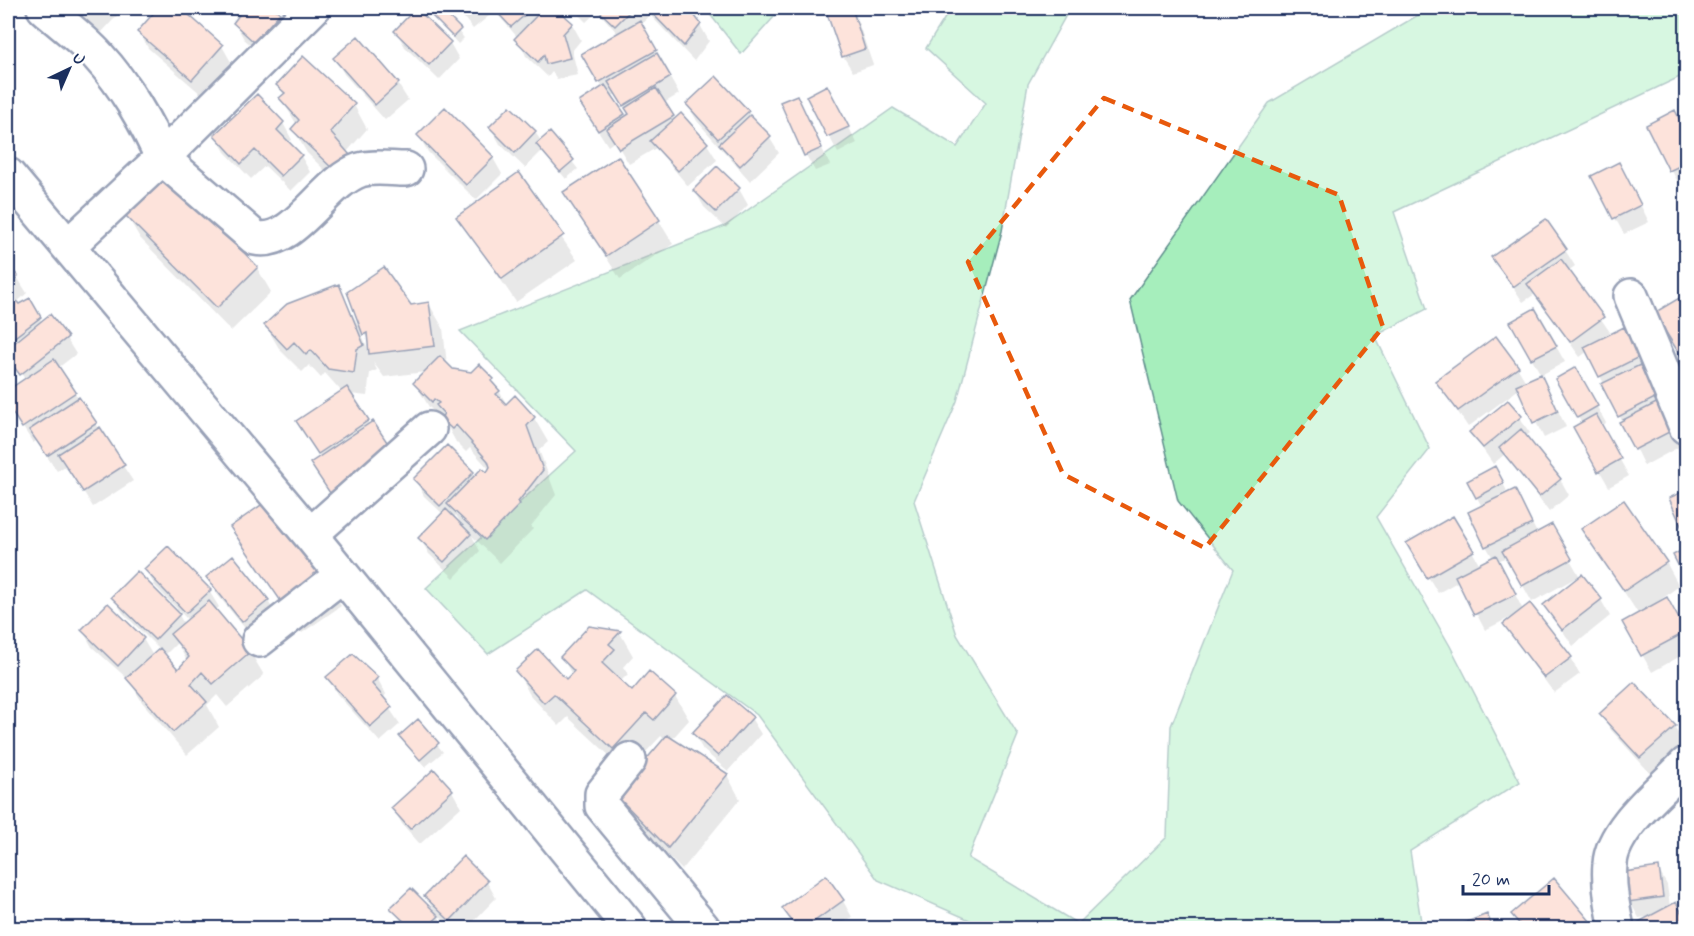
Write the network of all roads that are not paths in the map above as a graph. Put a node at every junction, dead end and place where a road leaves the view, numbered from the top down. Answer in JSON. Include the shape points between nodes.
{"nodes":[{"id":1,"x":44,"y":8,"type":"edge"},
{"id":2,"x":313,"y":8,"type":"edge"},
{"id":3,"x":162,"y":158,"type":"junction"},
{"id":4,"x":406,"y":169,"type":"dead end"},
{"id":5,"x":8,"y":175,"type":"edge"},
{"id":6,"x":68,"y":246,"type":"junction"},
{"id":7,"x":1631,"y":296,"type":"dead end"},
{"id":8,"x":1686,"y":427,"type":"edge"},
{"id":9,"x":429,"y":429,"type":"dead end"},
{"id":10,"x":310,"y":535,"type":"junction"},
{"id":11,"x":341,"y":576,"type":"junction"},
{"id":12,"x":259,"y":640,"type":"dead end"},
{"id":13,"x":628,"y":760,"type":"dead end"},
{"id":14,"x":1686,"y":764,"type":"edge"},
{"id":15,"x":630,"y":928,"type":"edge"},
{"id":16,"x":703,"y":928,"type":"edge"},
{"id":17,"x":1617,"y":928,"type":"edge"}],
"edges":[{"from":1,"to":3,"type":"street","via":[[117,78],[150,129]]},
{"from":2,"to":3,"type":"street"},
{"from":3,"to":4,"type":"street","via":[[255,238],[267,240],[280,236],[359,170]]},
{"from":3,"to":6,"type":"street"},
{"from":5,"to":6,"type":"street"},
{"from":6,"to":10,"type":"street"},
{"from":7,"to":8,"type":"street"},
{"from":9,"to":10,"type":"street"},
{"from":10,"to":11,"type":"street"},
{"from":11,"to":12,"type":"street"},
{"from":11,"to":15,"type":"street"},
{"from":13,"to":16,"type":"street","via":[[602,794],[602,806]]},
{"from":14,"to":17,"type":"street","via":[[1632,817],[1617,839],[1610,864]]}]}
